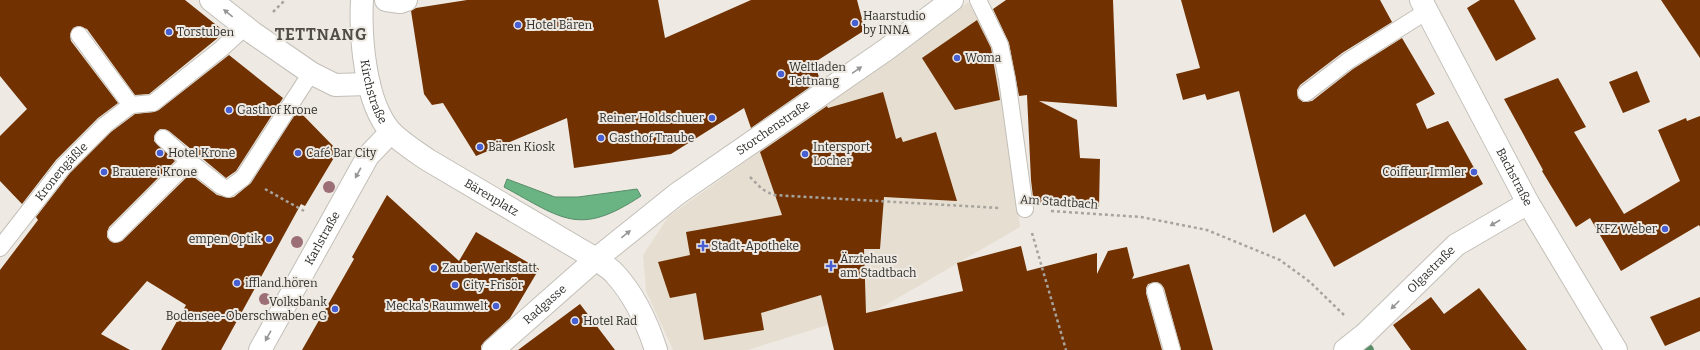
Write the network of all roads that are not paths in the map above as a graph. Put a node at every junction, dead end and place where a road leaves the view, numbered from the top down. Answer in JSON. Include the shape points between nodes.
{"nodes":[{"id":1,"x":211,"y":0,"type":"edge"},
{"id":2,"x":362,"y":0,"type":"edge"},
{"id":3,"x":386,"y":0,"type":"edge"},
{"id":4,"x":406,"y":0,"type":"edge"},
{"id":5,"x":952,"y":0,"type":"edge"},
{"id":6,"x":978,"y":0,"type":"edge"},
{"id":7,"x":1424,"y":6,"type":"edge"},
{"id":8,"x":244,"y":27,"type":"junction"},
{"id":9,"x":79,"y":35,"type":"dead end"},
{"id":10,"x":311,"y":73,"type":"junction"},
{"id":11,"x":370,"y":84,"type":"junction"},
{"id":12,"x":1306,"y":93,"type":"dead end"},
{"id":13,"x":131,"y":105,"type":"junction"},
{"id":14,"x":391,"y":132,"type":"junction"},
{"id":15,"x":163,"y":138,"type":"dead end"},
{"id":16,"x":189,"y":161,"type":"junction"},
{"id":17,"x":1528,"y":203,"type":"junction"},
{"id":18,"x":1025,"y":209,"type":"road end"},
{"id":19,"x":116,"y":234,"type":"dead end"},
{"id":20,"x":0,"y":248,"type":"edge"},
{"id":21,"x":596,"y":259,"type":"junction"},
{"id":22,"x":1155,"y":291,"type":"dead end"},
{"id":23,"x":260,"y":350,"type":"edge"},
{"id":24,"x":493,"y":350,"type":"edge"},
{"id":25,"x":656,"y":350,"type":"edge"},
{"id":26,"x":1172,"y":350,"type":"edge"},
{"id":27,"x":1345,"y":350,"type":"edge"},
{"id":28,"x":1616,"y":350,"type":"edge"}],
"edges":[{"from":8,"to":1,"type":"street","one_way":true},
{"from":2,"to":11,"type":"street","name":"Kirchstraße","via":[[363,49]]},
{"from":3,"to":4,"type":"street"},
{"from":21,"to":5,"type":"street","name":"Storchenstraße","one_way":true,"via":[[677,194],[887,49]]},
{"from":6,"to":18,"type":"lane","via":[[1000,45]]},
{"from":7,"to":12,"type":"lane"},
{"from":7,"to":17,"type":"street","name":"Bachstraße"},
{"from":8,"to":10,"type":"street"},
{"from":8,"to":13,"type":"lane","via":[[221,49],[153,103]]},
{"from":9,"to":13,"type":"lane"},
{"from":10,"to":11,"type":"street","via":[[335,85]]},
{"from":10,"to":16,"type":"lane","via":[[238,183],[228,189],[221,186]]},
{"from":11,"to":14,"type":"street","name":"Kirchstraße","via":[[380,117]]},
{"from":13,"to":20,"type":"lane","name":"Kronengäßle","via":[[105,125],[63,167]]},
{"from":14,"to":21,"type":"street","name":"Bärenplatz","via":[[428,160]]},
{"from":14,"to":23,"type":"street","name":"Karlstraße","one_way":true,"via":[[368,156]]},
{"from":15,"to":16,"type":"lane"},
{"from":16,"to":19,"type":"lane"},
{"from":17,"to":27,"type":"street","name":"Olgastraße","one_way":true,"via":[[1456,245],[1364,336]]},
{"from":17,"to":28,"type":"street","name":"Bachstraße"},
{"from":21,"to":24,"type":"street","name":"Radgasse"},
{"from":21,"to":25,"type":"street","name":"Bärenplatz","via":[[615,274],[635,300]]},
{"from":22,"to":26,"type":"lane"}]}
